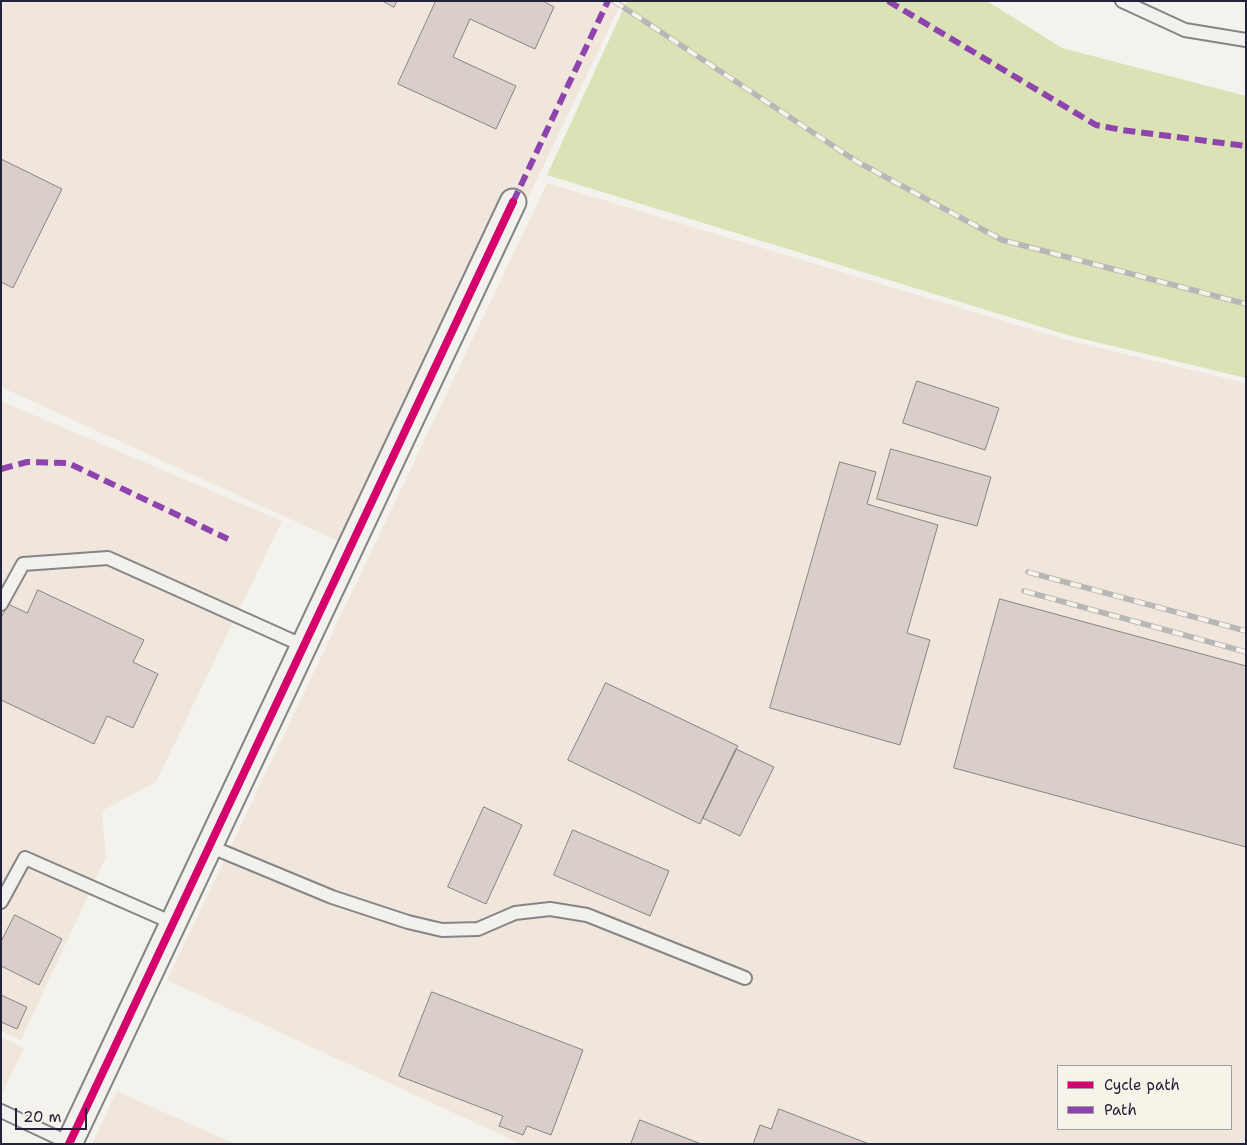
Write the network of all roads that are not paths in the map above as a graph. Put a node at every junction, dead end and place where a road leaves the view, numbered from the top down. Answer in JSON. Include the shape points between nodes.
{"nodes":[{"id":1,"x":1122,"y":1,"type":"edge"},
{"id":2,"x":1246,"y":40,"type":"edge"},
{"id":3,"x":513,"y":202,"type":"dead end"},
{"id":4,"x":1,"y":604,"type":"edge"},
{"id":5,"x":304,"y":646,"type":"junction"},
{"id":6,"x":209,"y":846,"type":"junction"},
{"id":7,"x":1,"y":902,"type":"edge"},
{"id":8,"x":173,"y":923,"type":"junction"},
{"id":9,"x":745,"y":978,"type":"dead end"},
{"id":10,"x":1,"y":1111,"type":"edge"},
{"id":11,"x":69,"y":1143,"type":"edge"}],
"edges":[{"from":1,"to":2,"type":"lane","via":[[1184,30]]},
{"from":3,"to":5,"type":"street"},
{"from":4,"to":5,"type":"lane","via":[[23,564],[108,558]]},
{"from":5,"to":6,"type":"street"},
{"from":6,"to":8,"type":"street"},
{"from":6,"to":9,"type":"lane","via":[[332,897],[408,922],[442,930],[478,929],[515,913],[550,909],[587,915]]},
{"from":7,"to":8,"type":"lane","via":[[25,858]]},
{"from":8,"to":11,"type":"street"},
{"from":10,"to":11,"type":"lane"}]}
